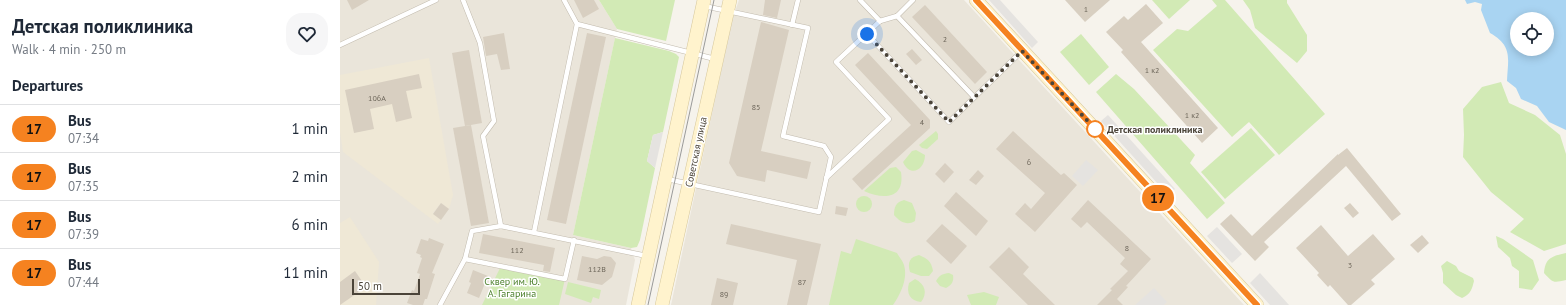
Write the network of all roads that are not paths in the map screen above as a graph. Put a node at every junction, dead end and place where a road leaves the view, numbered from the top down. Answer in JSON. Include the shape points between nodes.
{"nodes":[{"id":1,"x":436,"y":0,"type":"edge"},
{"id":2,"x":463,"y":0,"type":"edge"},
{"id":3,"x":564,"y":0,"type":"edge"},
{"id":4,"x":798,"y":0,"type":"edge"},
{"id":5,"x":860,"y":0,"type":"edge"},
{"id":6,"x":913,"y":0,"type":"edge"},
{"id":7,"x":976,"y":0,"type":"edge"},
{"id":8,"x":704,"y":3,"type":"edge"},
{"id":9,"x":728,"y":5,"type":"edge"},
{"id":10,"x":897,"y":16,"type":"junction"},
{"id":11,"x":880,"y":21,"type":"junction"},
{"id":12,"x":577,"y":24,"type":"junction"},
{"id":13,"x":792,"y":25,"type":"junction"},
{"id":14,"x":867,"y":34,"type":"junction"},
{"id":15,"x":340,"y":45,"type":"edge"},
{"id":16,"x":1022,"y":51,"type":"junction"},
{"id":17,"x":693,"y":53,"type":"junction"},
{"id":18,"x":716,"y":59,"type":"junction"},
{"id":19,"x":974,"y":98,"type":"junction"},
{"id":20,"x":826,"y":178,"type":"junction"},
{"id":21,"x":666,"y":179,"type":"junction"},
{"id":22,"x":689,"y":184,"type":"junction"},
{"id":23,"x":501,"y":226,"type":"junction"},
{"id":24,"x":534,"y":232,"type":"junction"},
{"id":25,"x":574,"y":240,"type":"junction"},
{"id":26,"x":649,"y":256,"type":"junction"},
{"id":27,"x":465,"y":260,"type":"junction"},
{"id":28,"x":442,"y":304,"type":"edge"},
{"id":29,"x":638,"y":305,"type":"edge"},
{"id":30,"x":662,"y":305,"type":"edge"},
{"id":31,"x":1257,"y":305,"type":"edge"}],
"edges":[{"from":1,"to":15,"type":"lane"},
{"from":2,"to":23,"type":"lane","via":[[480,43],[494,122],[483,136]]},
{"from":3,"to":12,"type":"lane"},
{"from":4,"to":13,"type":"lane"},
{"from":5,"to":11,"type":"lane"},
{"from":6,"to":10,"type":"lane"},
{"from":7,"to":16,"type":"main road"},
{"from":8,"to":9,"type":"lane"},
{"from":8,"to":17,"type":"main road"},
{"from":9,"to":13,"type":"lane"},
{"from":9,"to":18,"type":"main road","name":"Советская улица"},
{"from":10,"to":11,"type":"lane"},
{"from":10,"to":19,"type":"lane"},
{"from":11,"to":14,"type":"lane"},
{"from":12,"to":17,"type":"lane"},
{"from":12,"to":24,"type":"lane"},
{"from":13,"to":20,"type":"lane","via":[[808,28],[784,136],[824,146],[831,157]]},
{"from":14,"to":19,"type":"lane","via":[[949,122]]},
{"from":14,"to":20,"type":"lane","via":[[836,62],[889,119]]},
{"from":16,"to":19,"type":"lane"},
{"from":16,"to":31,"type":"main road"},
{"from":17,"to":18,"type":"lane"},
{"from":17,"to":21,"type":"main road"},
{"from":18,"to":22,"type":"main road","name":"Советская улица"},
{"from":20,"to":22,"type":"lane","via":[[819,212]]},
{"from":21,"to":22,"type":"lane"},
{"from":21,"to":26,"type":"main road"},
{"from":22,"to":30,"type":"main road","name":"Советская улица"},
{"from":23,"to":24,"type":"lane"},
{"from":23,"to":27,"type":"lane","via":[[472,231]]},
{"from":24,"to":25,"type":"lane"},
{"from":25,"to":26,"type":"lane"},
{"from":25,"to":27,"type":"lane","via":[[565,279]]},
{"from":26,"to":29,"type":"main road"},
{"from":27,"to":28,"type":"lane"}]}
